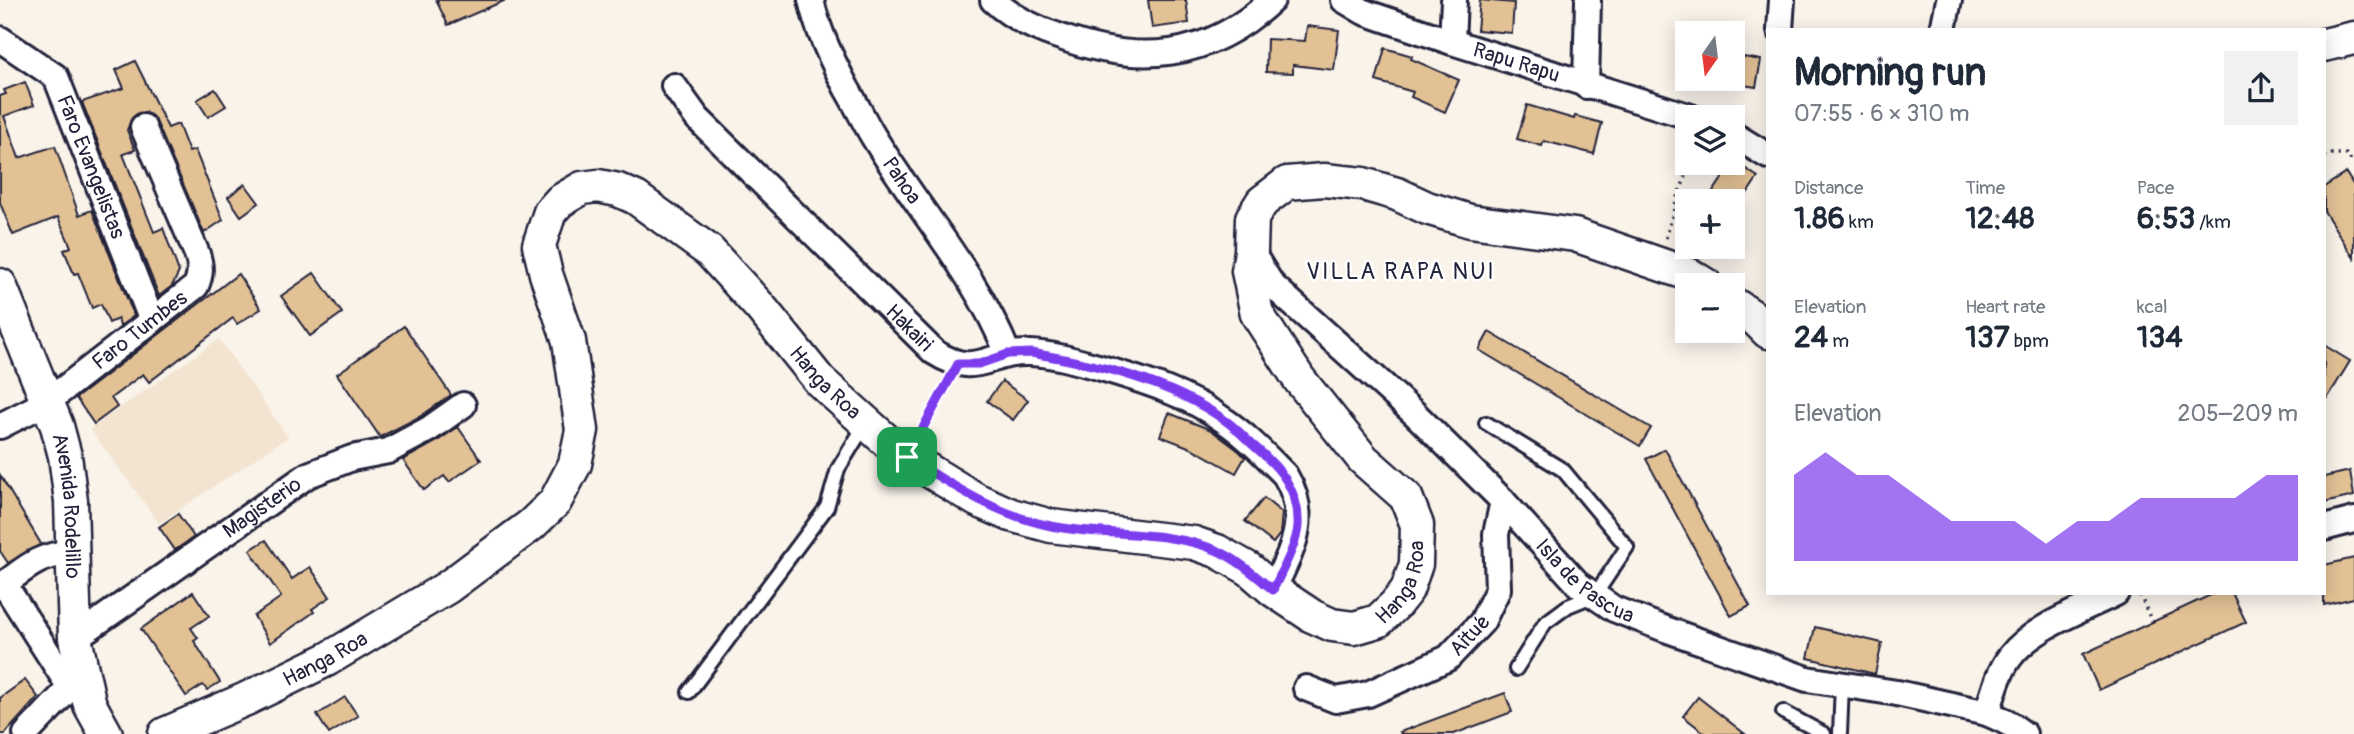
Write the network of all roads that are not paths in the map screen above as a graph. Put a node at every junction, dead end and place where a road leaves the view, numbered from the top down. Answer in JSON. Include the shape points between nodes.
{"nodes":[{"id":1,"x":811,"y":0,"type":"edge"},
{"id":2,"x":993,"y":0,"type":"edge"},
{"id":3,"x":1272,"y":0,"type":"edge"},
{"id":4,"x":1344,"y":0,"type":"edge"},
{"id":5,"x":1454,"y":0,"type":"edge"},
{"id":6,"x":1588,"y":0,"type":"edge"},
{"id":7,"x":1782,"y":0,"type":"edge"},
{"id":8,"x":1949,"y":0,"type":"edge"},
{"id":9,"x":1780,"y":28,"type":"edge"},
{"id":10,"x":1943,"y":28,"type":"edge"},
{"id":11,"x":2354,"y":38,"type":"edge"},
{"id":12,"x":0,"y":39,"type":"edge"},
{"id":13,"x":1452,"y":42,"type":"junction"},
{"id":14,"x":2326,"y":45,"type":"edge"},
{"id":15,"x":674,"y":86,"type":"dead end"},
{"id":16,"x":1586,"y":86,"type":"junction"},
{"id":17,"x":1675,"y":112,"type":"edge"},
{"id":18,"x":143,"y":127,"type":"dead end"},
{"id":19,"x":1745,"y":142,"type":"edge"},
{"id":20,"x":1766,"y":155,"type":"edge"},
{"id":21,"x":1251,"y":251,"type":"junction"},
{"id":22,"x":1685,"y":273,"type":"edge"},
{"id":23,"x":0,"y":285,"type":"edge"},
{"id":24,"x":1745,"y":311,"type":"edge"},
{"id":25,"x":152,"y":321,"type":"junction"},
{"id":26,"x":1766,"y":330,"type":"edge"},
{"id":27,"x":1008,"y":354,"type":"junction"},
{"id":28,"x":47,"y":402,"type":"junction"},
{"id":29,"x":463,"y":405,"type":"dead end"},
{"id":30,"x":867,"y":423,"type":"junction"},
{"id":31,"x":1486,"y":423,"type":"dead end"},
{"id":32,"x":0,"y":426,"type":"edge"},
{"id":33,"x":1503,"y":501,"type":"junction"},
{"id":34,"x":2354,"y":520,"type":"edge"},
{"id":35,"x":2326,"y":527,"type":"edge"},
{"id":36,"x":72,"y":552,"type":"junction"},
{"id":37,"x":2,"y":586,"type":"edge"},
{"id":38,"x":1273,"y":590,"type":"junction"},
{"id":39,"x":1595,"y":595,"type":"junction"},
{"id":40,"x":2112,"y":595,"type":"edge"},
{"id":41,"x":75,"y":638,"type":"junction"},
{"id":42,"x":1516,"y":669,"type":"dead end"},
{"id":43,"x":77,"y":682,"type":"junction"},
{"id":44,"x":1842,"y":684,"type":"junction"},
{"id":45,"x":1306,"y":688,"type":"dead end"},
{"id":46,"x":690,"y":692,"type":"dead end"},
{"id":47,"x":1783,"y":712,"type":"dead end"},
{"id":48,"x":1987,"y":713,"type":"junction"},
{"id":49,"x":26,"y":734,"type":"edge"},
{"id":50,"x":106,"y":734,"type":"edge"},
{"id":51,"x":165,"y":734,"type":"edge"},
{"id":52,"x":1824,"y":734,"type":"edge"},
{"id":53,"x":1840,"y":734,"type":"edge"},
{"id":54,"x":2024,"y":734,"type":"edge"}],
"edges":[{"from":1,"to":27,"type":"street","name":"Pahoa","via":[[831,58],[873,136],[977,289]]},
{"from":2,"to":3,"type":"street","via":[[1037,29],[1087,47],[1132,55],[1196,48],[1237,28]]},
{"from":4,"to":13,"type":"street","name":"Rapu Rapu","via":[[1364,12]]},
{"from":5,"to":13,"type":"street"},
{"from":6,"to":16,"type":"street"},
{"from":7,"to":9,"type":"street"},
{"from":8,"to":10,"type":"street"},
{"from":11,"to":14,"type":"street"},
{"from":12,"to":25,"type":"street","name":"Faro Evangelistas","via":[[56,77]]},
{"from":13,"to":16,"type":"street","name":"Rapu Rapu"},
{"from":15,"to":27,"type":"street","name":"Hakairi","via":[[697,118],[934,352],[958,364],[991,362]]},
{"from":16,"to":17,"type":"street","name":"Rapu Rapu"},
{"from":18,"to":25,"type":"street","name":"Faro Tumbes","via":[[201,265],[196,286]]},
{"from":19,"to":20,"type":"street"},
{"from":21,"to":22,"type":"street","name":"Hanga Roa","via":[[1252,218],[1262,202],[1287,183],[1324,180],[1363,184],[1469,220],[1575,235]]},
{"from":21,"to":33,"type":"street","name":"Isla de Pascua","via":[[1272,285]]},
{"from":21,"to":38,"type":"street","name":"Hanga Roa","via":[[1248,271],[1257,314],[1299,379],[1363,459],[1406,497],[1417,525],[1416,564],[1407,590],[1378,621],[1354,628],[1332,625]]},
{"from":23,"to":28,"type":"street","name":"Avenida Rodelillo"},
{"from":24,"to":26,"type":"street"},
{"from":25,"to":28,"type":"street","name":"Faro Tumbes"},
{"from":27,"to":38,"type":"street","via":[[1069,359],[1149,381],[1225,421],[1262,453],[1291,485],[1298,507],[1298,528]]},
{"from":28,"to":32,"type":"street","name":"Faro Tumbes"},
{"from":28,"to":36,"type":"street","name":"Avenida Rodelillo","via":[[65,456]]},
{"from":29,"to":41,"type":"street","name":"Magisterio","via":[[388,451],[352,458],[308,475]]},
{"from":30,"to":38,"type":"street","name":"Hanga Roa","via":[[907,457],[977,500],[1011,514],[1051,526],[1194,543],[1249,569]]},
{"from":30,"to":46,"type":"lane","via":[[838,469],[827,507]]},
{"from":30,"to":51,"type":"street","name":"Hanga Roa","via":[[820,381],[709,251],[636,198],[618,190],[582,188],[550,212],[539,245],[569,341],[582,430],[575,464],[555,502],[448,587],[328,659]]},
{"from":31,"to":39,"type":"lane","via":[[1563,470],[1627,547]]},
{"from":33,"to":39,"type":"street","name":"Isla de Pascua","via":[[1579,585]]},
{"from":33,"to":45,"type":"street","name":"Aitué","via":[[1496,534],[1498,589],[1482,622],[1448,659],[1368,694],[1336,700]]},
{"from":34,"to":35,"type":"street"},
{"from":36,"to":37,"type":"street","via":[[46,555]]},
{"from":36,"to":41,"type":"street","name":"Avenida Rodelillo"},
{"from":37,"to":43,"type":"street","name":"Avenida Rodelillo"},
{"from":39,"to":42,"type":"lane","via":[[1545,623]]},
{"from":39,"to":44,"type":"street","name":"Isla de Pascua","via":[[1614,609],[1772,668],[1807,680]]},
{"from":40,"to":48,"type":"street","via":[[2054,624],[2019,648],[2002,673]]},
{"from":41,"to":43,"type":"street","name":"Avenida Rodelillo"},
{"from":43,"to":49,"type":"street"},
{"from":43,"to":50,"type":"street","name":"Avenida Rodelillo"},
{"from":44,"to":48,"type":"street","name":"Isla de Pascua"},
{"from":44,"to":53,"type":"lane"},
{"from":47,"to":52,"type":"lane"},
{"from":48,"to":54,"type":"street","name":"Isla de Pascua"}]}
